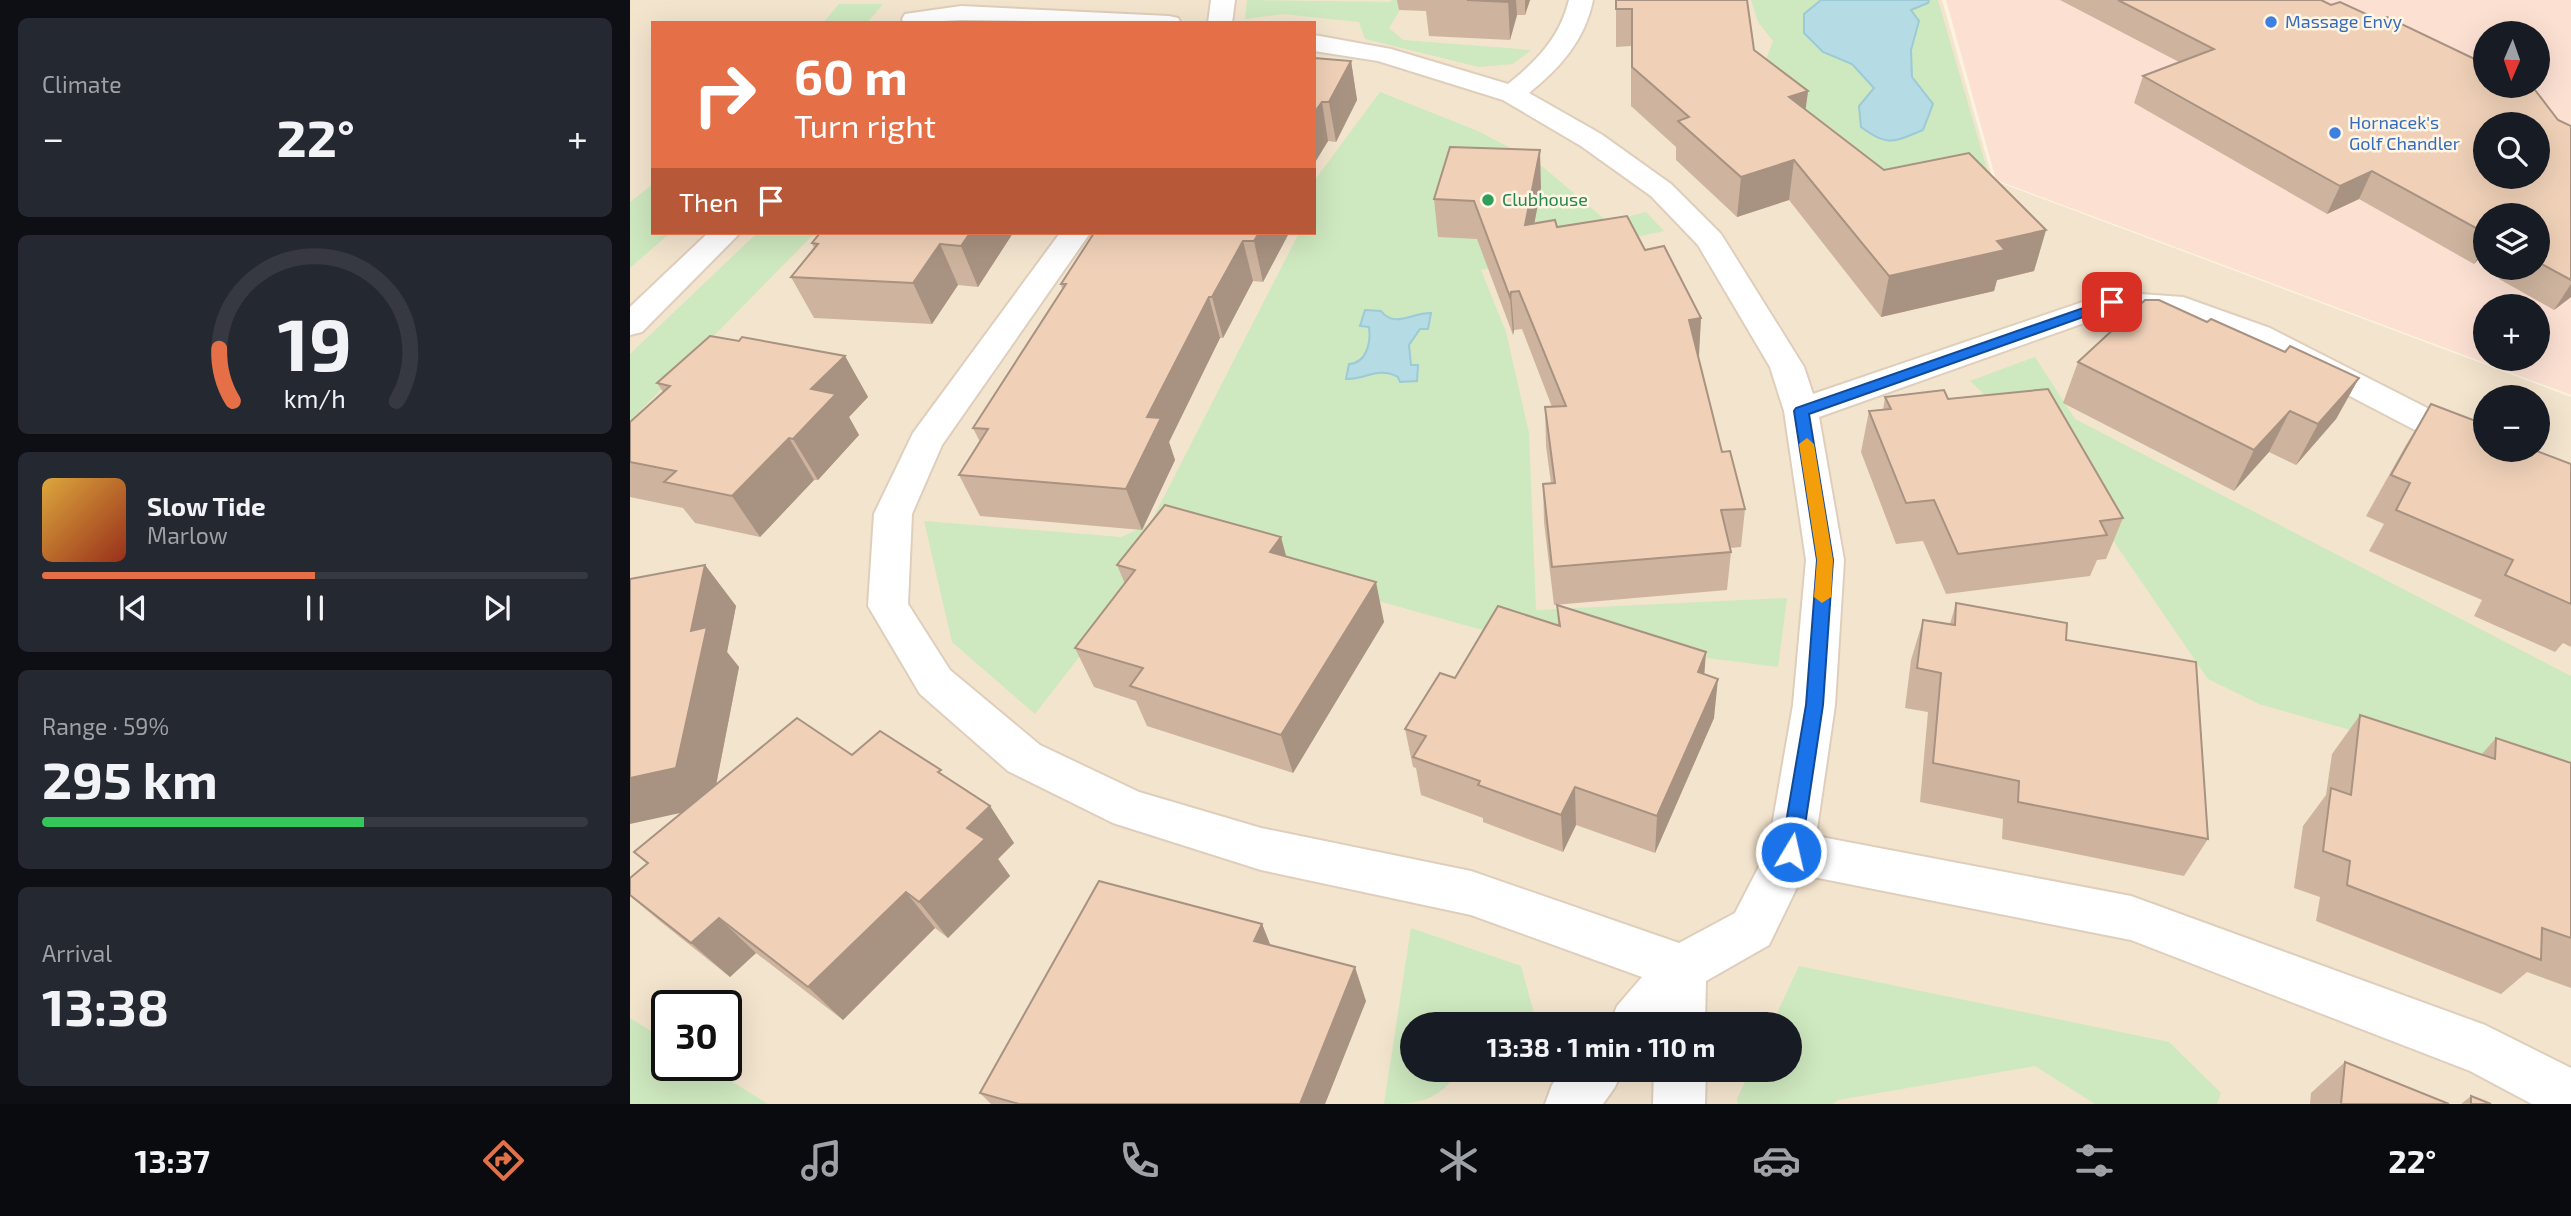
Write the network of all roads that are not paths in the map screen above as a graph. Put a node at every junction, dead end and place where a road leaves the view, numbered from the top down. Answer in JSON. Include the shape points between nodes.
{"nodes":[{"id":1,"x":1223,"y":0,"type":"edge"},
{"id":2,"x":1581,"y":0,"type":"edge"},
{"id":3,"x":918,"y":16,"type":"edge"},
{"id":4,"x":1114,"y":21,"type":"edge"},
{"id":5,"x":1220,"y":21,"type":"edge"},
{"id":6,"x":1316,"y":43,"type":"edge"},
{"id":7,"x":1512,"y":94,"type":"junction"},
{"id":8,"x":723,"y":235,"type":"edge"},
{"id":9,"x":1074,"y":235,"type":"edge"},
{"id":10,"x":630,"y":325,"type":"edge"},
{"id":11,"x":1801,"y":411,"type":"junction"},
{"id":12,"x":2473,"y":439,"type":"edge"},
{"id":13,"x":1791,"y":852,"type":"junction"},
{"id":14,"x":1682,"y":968,"type":"junction"},
{"id":15,"x":1645,"y":1012,"type":"edge"},
{"id":16,"x":1681,"y":1012,"type":"edge"},
{"id":17,"x":1587,"y":1082,"type":"edge"},
{"id":18,"x":1680,"y":1082,"type":"edge"},
{"id":19,"x":2571,"y":1096,"type":"edge"},
{"id":20,"x":1571,"y":1104,"type":"edge"},
{"id":21,"x":1679,"y":1104,"type":"edge"}],
"edges":[{"from":1,"to":5,"type":"street"},
{"from":2,"to":7,"type":"street","via":[[1561,49]]},
{"from":3,"to":4,"type":"street","via":[[961,13]]},
{"from":6,"to":7,"type":"street","via":[[1382,54]]},
{"from":7,"to":11,"type":"street","via":[[1591,140],[1661,190],[1710,240],[1787,367]]},
{"from":8,"to":10,"type":"street"},
{"from":9,"to":14,"type":"street","via":[[926,442],[893,514],[888,606],[935,682],[1024,758],[1129,809],[1261,849],[1471,892]]},
{"from":11,"to":12,"type":"street","via":[[2112,302],[2183,307],[2258,335],[2425,421]]},
{"from":11,"to":13,"type":"street","via":[[1825,560],[1814,705]]},
{"from":13,"to":14,"type":"street","via":[[1752,929]]},
{"from":13,"to":19,"type":"street","via":[[2131,918],[2485,1051]]},
{"from":14,"to":15,"type":"street"},
{"from":14,"to":16,"type":"street"},
{"from":17,"to":20,"type":"street"},
{"from":18,"to":21,"type":"street"}]}
